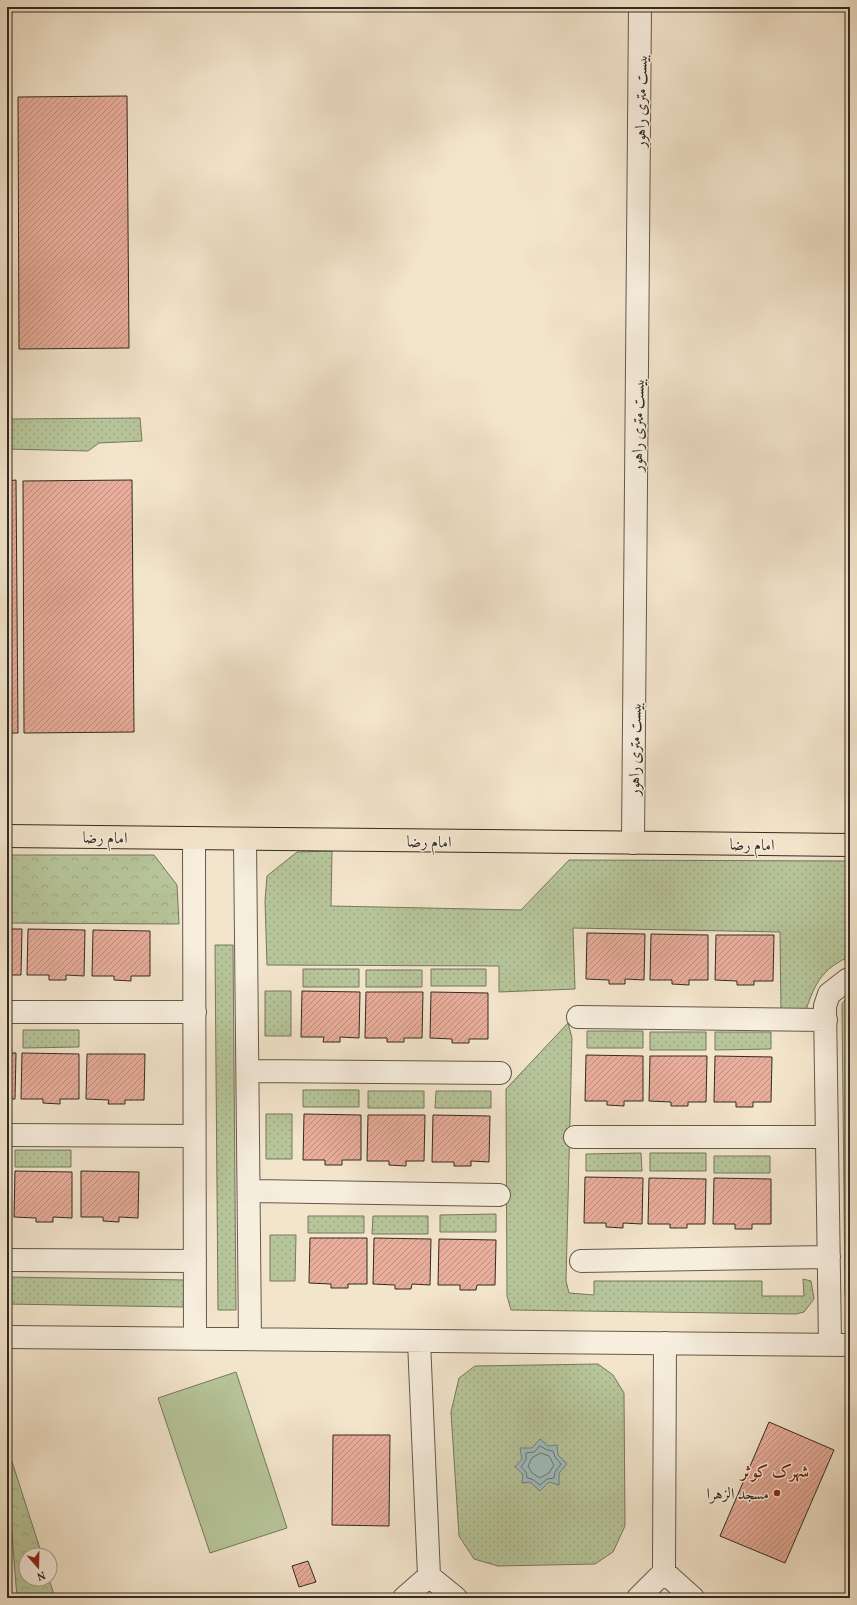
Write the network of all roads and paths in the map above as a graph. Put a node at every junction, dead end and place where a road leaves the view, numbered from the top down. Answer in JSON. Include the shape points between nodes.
{"nodes":[{"id":1,"x":640,"y":7,"type":"edge"},
{"id":2,"x":7,"y":836,"type":"edge"},
{"id":3,"x":194,"y":838,"type":"junction"},
{"id":4,"x":245,"y":839,"type":"junction"},
{"id":5,"x":633,"y":843,"type":"junction"},
{"id":6,"x":850,"y":845,"type":"edge"},
{"id":7,"x":850,"y":979,"type":"edge"},
{"id":8,"x":7,"y":1012,"type":"edge"},
{"id":9,"x":194,"y":1012,"type":"junction"},
{"id":10,"x":578,"y":1017,"type":"dead end"},
{"id":11,"x":826,"y":1020,"type":"junction"},
{"id":12,"x":248,"y":1071,"type":"junction"},
{"id":13,"x":500,"y":1073,"type":"dead end"},
{"id":14,"x":7,"y":1135,"type":"edge"},
{"id":15,"x":194,"y":1136,"type":"junction"},
{"id":16,"x":576,"y":1137,"type":"dead end"},
{"id":17,"x":827,"y":1137,"type":"junction"},
{"id":18,"x":249,"y":1191,"type":"junction"},
{"id":19,"x":499,"y":1195,"type":"dead end"},
{"id":20,"x":829,"y":1257,"type":"junction"},
{"id":21,"x":7,"y":1260,"type":"edge"},
{"id":22,"x":195,"y":1261,"type":"junction"},
{"id":23,"x":581,"y":1261,"type":"dead end"},
{"id":24,"x":7,"y":1337,"type":"edge"},
{"id":25,"x":195,"y":1338,"type":"junction"},
{"id":26,"x":250,"y":1339,"type":"junction"},
{"id":27,"x":419,"y":1341,"type":"junction"},
{"id":28,"x":665,"y":1343,"type":"junction"},
{"id":29,"x":840,"y":1344,"type":"edge"},
{"id":30,"x":664,"y":1572,"type":"junction"},
{"id":31,"x":429,"y":1576,"type":"junction"},
{"id":32,"x":404,"y":1598,"type":"edge"},
{"id":33,"x":456,"y":1598,"type":"edge"},
{"id":34,"x":638,"y":1598,"type":"edge"},
{"id":35,"x":693,"y":1598,"type":"edge"}],
"edges":[{"from":1,"to":5,"type":"street","name":"بیست متری راهور"},
{"from":2,"to":3,"type":"main road","name":"امام رضا"},
{"from":3,"to":4,"type":"main road","name":"امام رضا"},
{"from":3,"to":9,"type":"street"},
{"from":4,"to":5,"type":"main road","name":"امام رضا"},
{"from":4,"to":12,"type":"street"},
{"from":5,"to":6,"type":"main road","name":"امام رضا"},
{"from":7,"to":11,"type":"street","via":[[829,994],[825,1006]]},
{"from":8,"to":9,"type":"street"},
{"from":9,"to":15,"type":"street"},
{"from":10,"to":11,"type":"street"},
{"from":11,"to":17,"type":"street"},
{"from":12,"to":13,"type":"street"},
{"from":12,"to":18,"type":"street"},
{"from":14,"to":15,"type":"street"},
{"from":15,"to":22,"type":"street"},
{"from":16,"to":17,"type":"street"},
{"from":17,"to":20,"type":"street"},
{"from":18,"to":19,"type":"street"},
{"from":18,"to":26,"type":"street"},
{"from":20,"to":23,"type":"street"},
{"from":20,"to":29,"type":"street"},
{"from":21,"to":22,"type":"street"},
{"from":22,"to":25,"type":"street"},
{"from":24,"to":25,"type":"street"},
{"from":25,"to":26,"type":"street"},
{"from":26,"to":27,"type":"street"},
{"from":27,"to":28,"type":"street"},
{"from":27,"to":31,"type":"street"},
{"from":28,"to":29,"type":"street"},
{"from":28,"to":30,"type":"street"},
{"from":30,"to":34,"type":"street"},
{"from":30,"to":35,"type":"street"},
{"from":31,"to":32,"type":"street"},
{"from":31,"to":33,"type":"street"}]}
